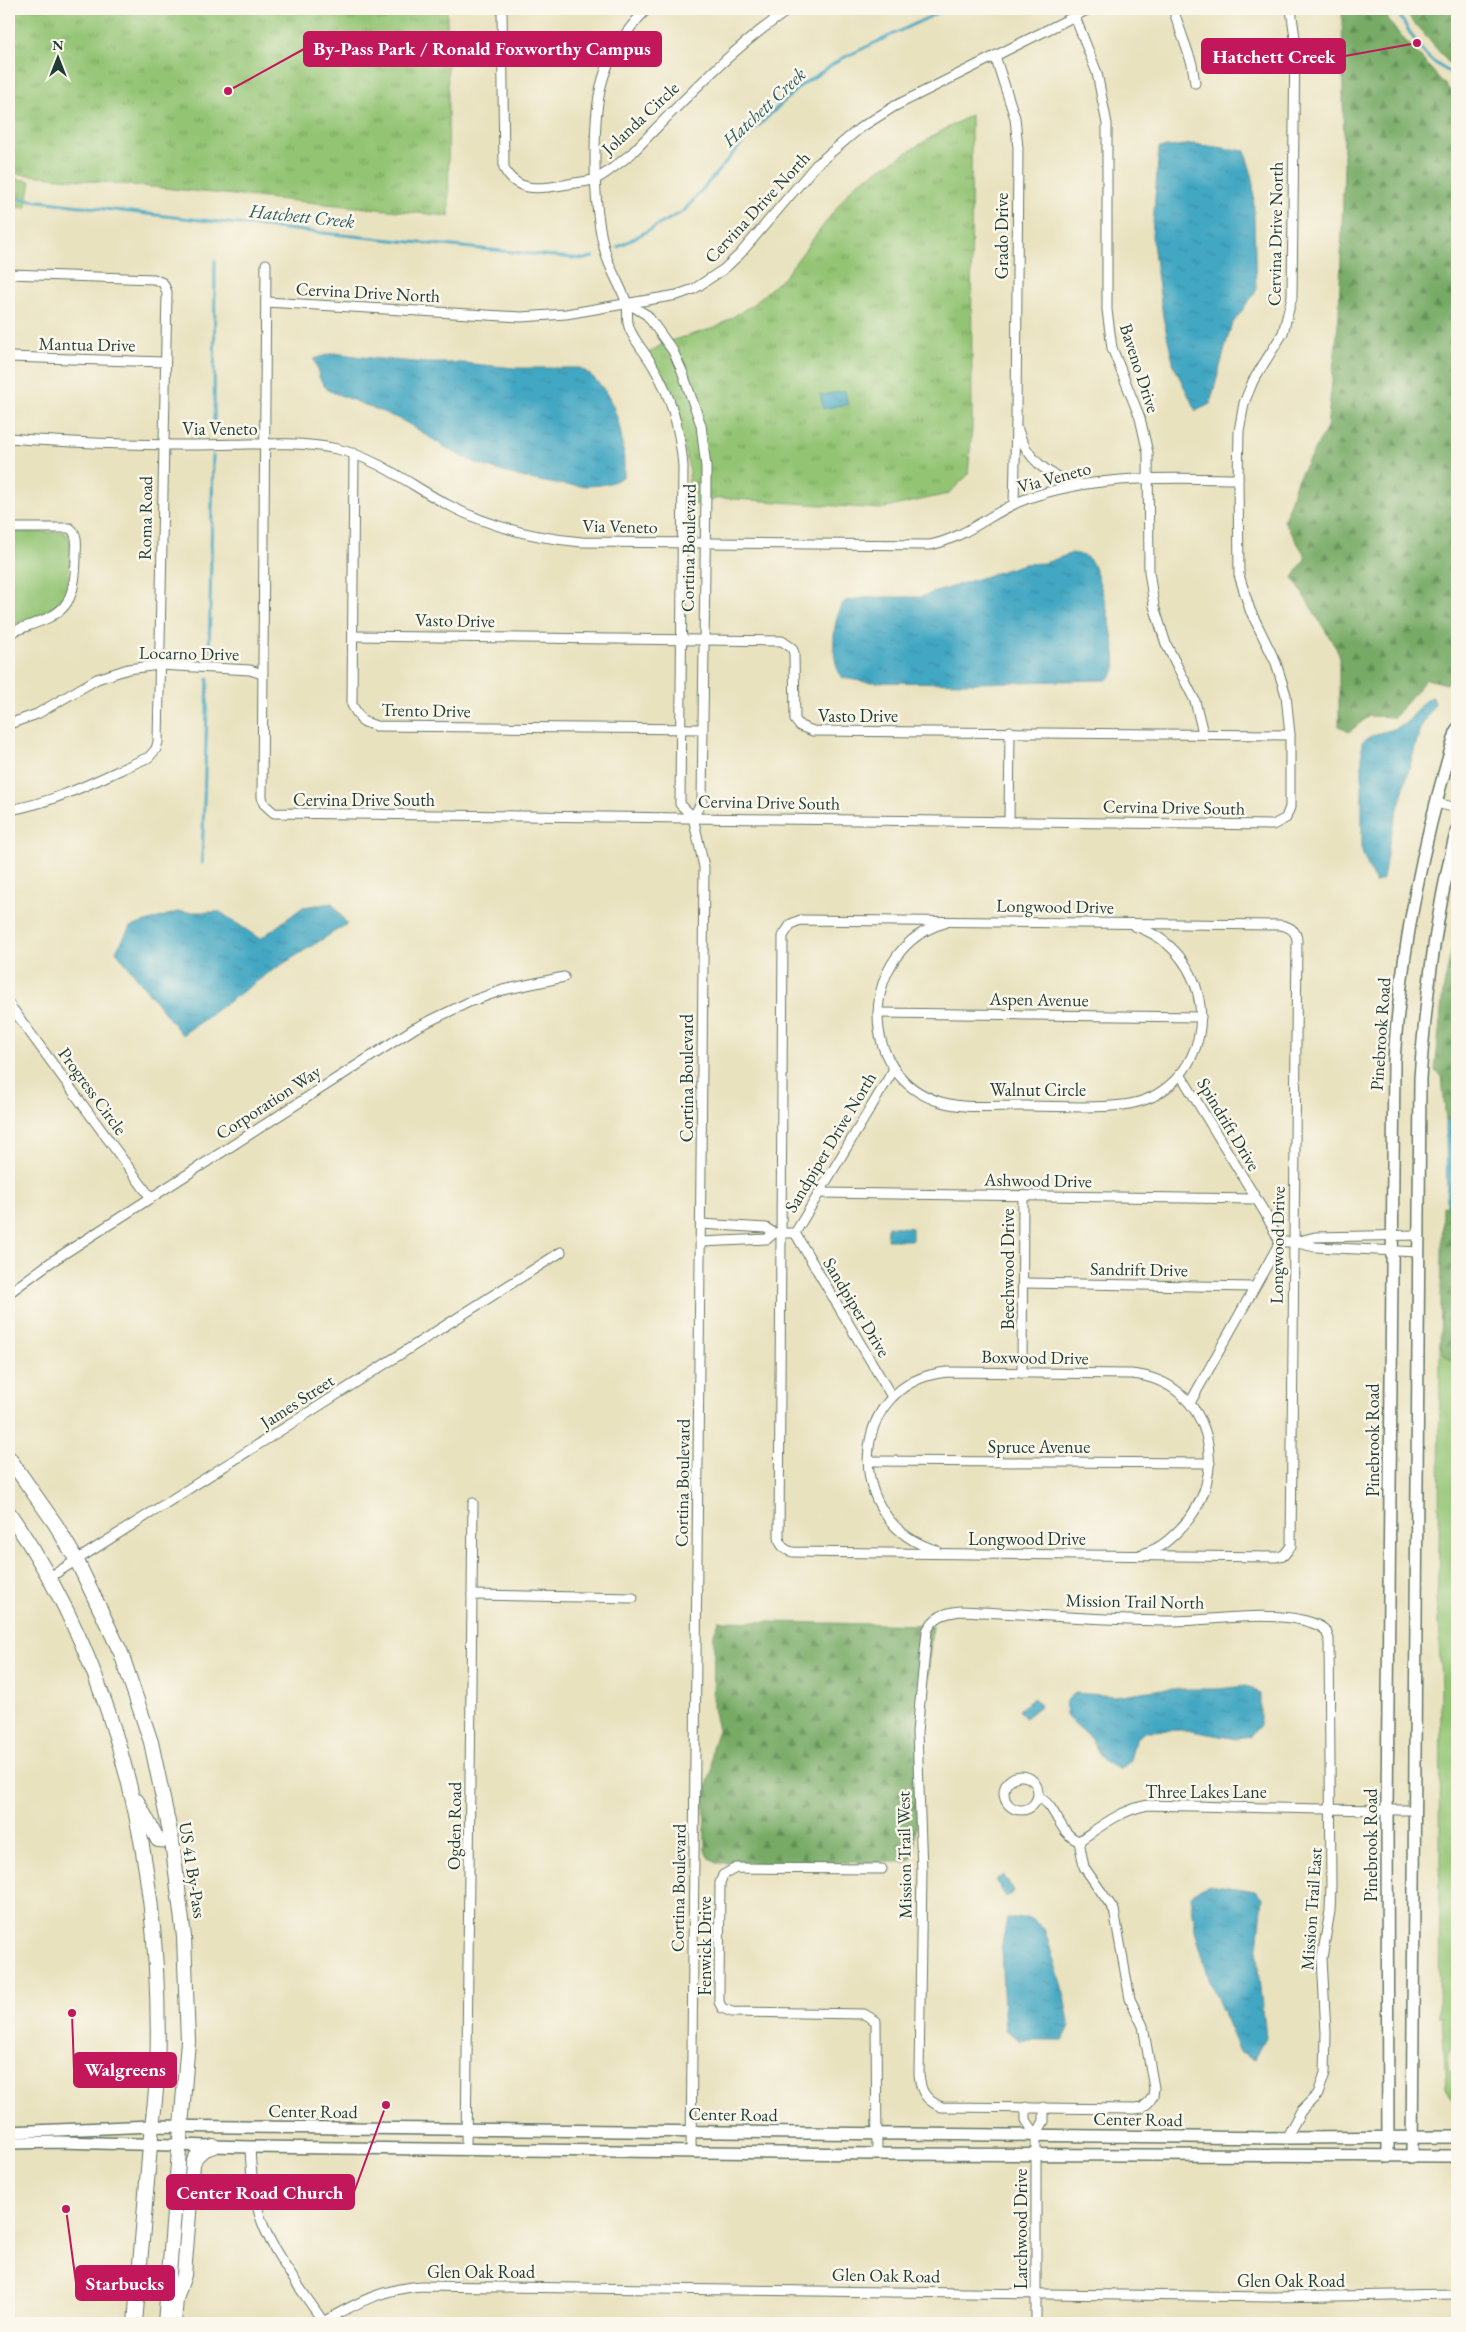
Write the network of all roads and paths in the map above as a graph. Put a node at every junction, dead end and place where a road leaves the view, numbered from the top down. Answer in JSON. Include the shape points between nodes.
{"nodes":[{"id":1,"x":502,"y":9,"type":"edge"},
{"id":2,"x":647,"y":9,"type":"edge"},
{"id":3,"x":790,"y":9,"type":"edge"},
{"id":4,"x":1089,"y":9,"type":"edge"},
{"id":5,"x":1173,"y":9,"type":"edge"},
{"id":6,"x":1291,"y":9,"type":"edge"},
{"id":7,"x":1074,"y":12,"type":"edge"},
{"id":8,"x":996,"y":56,"type":"junction"},
{"id":9,"x":1195,"y":83,"type":"dead end"},
{"id":10,"x":595,"y":179,"type":"junction"},
{"id":11,"x":266,"y":264,"type":"dead end"},
{"id":12,"x":9,"y":274,"type":"edge"},
{"id":13,"x":266,"y":302,"type":"junction"},
{"id":14,"x":626,"y":303,"type":"junction"},
{"id":15,"x":9,"y":357,"type":"edge"},
{"id":16,"x":164,"y":362,"type":"junction"},
{"id":17,"x":1016,"y":419,"type":"junction"},
{"id":18,"x":9,"y":438,"type":"edge"},
{"id":19,"x":264,"y":444,"type":"junction"},
{"id":20,"x":163,"y":445,"type":"junction"},
{"id":21,"x":354,"y":454,"type":"junction"},
{"id":22,"x":1148,"y":478,"type":"junction"},
{"id":23,"x":1238,"y":478,"type":"junction"},
{"id":24,"x":1090,"y":482,"type":"junction"},
{"id":25,"x":1014,"y":504,"type":"junction"},
{"id":26,"x":9,"y":528,"type":"edge"},
{"id":27,"x":683,"y":544,"type":"junction"},
{"id":28,"x":705,"y":544,"type":"junction"},
{"id":29,"x":9,"y":633,"type":"edge"},
{"id":30,"x":353,"y":636,"type":"junction"},
{"id":31,"x":681,"y":639,"type":"junction"},
{"id":32,"x":703,"y":639,"type":"junction"},
{"id":33,"x":159,"y":665,"type":"junction"},
{"id":34,"x":262,"y":674,"type":"junction"},
{"id":35,"x":9,"y":724,"type":"edge"},
{"id":36,"x":680,"y":729,"type":"junction"},
{"id":37,"x":702,"y":729,"type":"junction"},
{"id":38,"x":1457,"y":729,"type":"edge"},
{"id":39,"x":1010,"y":732,"type":"junction"},
{"id":40,"x":1203,"y":733,"type":"junction"},
{"id":41,"x":1290,"y":735,"type":"junction"},
{"id":42,"x":1436,"y":803,"type":"junction"},
{"id":43,"x":1457,"y":808,"type":"edge"},
{"id":44,"x":9,"y":810,"type":"edge"},
{"id":45,"x":693,"y":817,"type":"junction"},
{"id":46,"x":1009,"y":822,"type":"junction"},
{"id":47,"x":1457,"y":829,"type":"edge"},
{"id":48,"x":952,"y":921,"type":"junction"},
{"id":49,"x":1125,"y":924,"type":"junction"},
{"id":50,"x":564,"y":977,"type":"dead end"},
{"id":51,"x":9,"y":1004,"type":"edge"},
{"id":52,"x":878,"y":1013,"type":"junction"},
{"id":53,"x":1201,"y":1017,"type":"junction"},
{"id":54,"x":894,"y":1069,"type":"junction"},
{"id":55,"x":1180,"y":1074,"type":"junction"},
{"id":56,"x":819,"y":1192,"type":"junction"},
{"id":57,"x":1024,"y":1196,"type":"junction"},
{"id":58,"x":151,"y":1198,"type":"junction"},
{"id":59,"x":1256,"y":1199,"type":"junction"},
{"id":60,"x":701,"y":1224,"type":"junction"},
{"id":61,"x":777,"y":1233,"type":"junction"},
{"id":62,"x":795,"y":1233,"type":"junction"},
{"id":63,"x":1391,"y":1235,"type":"junction"},
{"id":64,"x":1418,"y":1235,"type":"junction"},
{"id":65,"x":701,"y":1242,"type":"junction"},
{"id":66,"x":1280,"y":1242,"type":"junction"},
{"id":67,"x":1293,"y":1242,"type":"junction"},
{"id":68,"x":1391,"y":1251,"type":"junction"},
{"id":69,"x":561,"y":1252,"type":"dead end"},
{"id":70,"x":1418,"y":1252,"type":"junction"},
{"id":71,"x":1023,"y":1283,"type":"junction"},
{"id":72,"x":1254,"y":1287,"type":"junction"},
{"id":73,"x":9,"y":1293,"type":"edge"},
{"id":74,"x":1022,"y":1373,"type":"junction"},
{"id":75,"x":892,"y":1397,"type":"junction"},
{"id":76,"x":1190,"y":1403,"type":"junction"},
{"id":77,"x":9,"y":1458,"type":"edge"},
{"id":78,"x":868,"y":1461,"type":"junction"},
{"id":79,"x":1210,"y":1464,"type":"junction"},
{"id":80,"x":473,"y":1503,"type":"dead end"},
{"id":81,"x":9,"y":1513,"type":"edge"},
{"id":82,"x":951,"y":1554,"type":"junction"},
{"id":83,"x":1135,"y":1555,"type":"junction"},
{"id":84,"x":77,"y":1561,"type":"junction"},
{"id":85,"x":50,"y":1577,"type":"junction"},
{"id":86,"x":472,"y":1595,"type":"junction"},
{"id":87,"x":633,"y":1598,"type":"dead end"},
{"id":88,"x":935,"y":1619,"type":"joint"},
{"id":89,"x":1328,"y":1639,"type":"joint"},
{"id":90,"x":130,"y":1790,"type":"junction"},
{"id":91,"x":1038,"y":1797,"type":"dead end"},
{"id":92,"x":1331,"y":1808,"type":"junction"},
{"id":93,"x":1387,"y":1810,"type":"junction"},
{"id":94,"x":1415,"y":1810,"type":"junction"},
{"id":95,"x":172,"y":1841,"type":"junction"},
{"id":96,"x":1079,"y":1841,"type":"junction"},
{"id":97,"x":882,"y":1869,"type":"dead end"},
{"id":98,"x":1026,"y":2107,"type":"junction"},
{"id":99,"x":1044,"y":2107,"type":"junction"},
{"id":100,"x":152,"y":2126,"type":"junction"},
{"id":101,"x":182,"y":2127,"type":"junction"},
{"id":102,"x":466,"y":2131,"type":"junction"},
{"id":103,"x":691,"y":2131,"type":"junction"},
{"id":104,"x":9,"y":2132,"type":"edge"},
{"id":105,"x":877,"y":2134,"type":"junction"},
{"id":106,"x":1036,"y":2135,"type":"junction"},
{"id":107,"x":1388,"y":2137,"type":"junction"},
{"id":108,"x":1412,"y":2137,"type":"junction"},
{"id":109,"x":1457,"y":2137,"type":"edge"},
{"id":110,"x":1286,"y":2138,"type":"junction"},
{"id":111,"x":9,"y":2143,"type":"edge"},
{"id":112,"x":150,"y":2145,"type":"junction"},
{"id":113,"x":181,"y":2146,"type":"junction"},
{"id":114,"x":214,"y":2146,"type":"junction"},
{"id":115,"x":250,"y":2147,"type":"junction"},
{"id":116,"x":466,"y":2148,"type":"junction"},
{"id":117,"x":691,"y":2151,"type":"junction"},
{"id":118,"x":877,"y":2154,"type":"junction"},
{"id":119,"x":1037,"y":2155,"type":"junction"},
{"id":120,"x":1457,"y":2156,"type":"edge"},
{"id":121,"x":1388,"y":2157,"type":"junction"},
{"id":122,"x":1412,"y":2157,"type":"junction"},
{"id":123,"x":1036,"y":2293,"type":"junction"},
{"id":124,"x":1457,"y":2294,"type":"edge"},
{"id":125,"x":135,"y":2323,"type":"edge"},
{"id":126,"x":165,"y":2323,"type":"edge"},
{"id":127,"x":174,"y":2323,"type":"edge"},
{"id":128,"x":323,"y":2323,"type":"edge"},
{"id":129,"x":1036,"y":2323,"type":"edge"}],
"edges":[{"from":1,"to":10,"type":"street","name":"Jolanda Circle","via":[[504,168],[509,177],[535,189]]},
{"from":2,"to":10,"type":"street","name":"Cortina Boulevard","via":[[622,37],[602,78],[595,123]]},
{"from":3,"to":10,"type":"street","name":"Jolanda Circle","via":[[735,50],[631,154]]},
{"from":4,"to":7,"type":"street","name":"Cervina Drive North"},
{"from":5,"to":9,"type":"street","via":[[1192,64]]},
{"from":6,"to":23,"type":"street","name":"Cervina Drive North","via":[[1295,38],[1292,297],[1284,333],[1253,381],[1244,403],[1239,430]]},
{"from":7,"to":8,"type":"street","name":"Cervina Drive North"},
{"from":7,"to":22,"type":"street","name":"Baveno Drive","via":[[1097,73],[1107,124],[1109,329],[1118,364],[1140,418],[1148,453]]},
{"from":8,"to":14,"type":"street","name":"Cervina Drive North","via":[[895,106],[860,128],[816,165],[740,254],[710,280],[677,295]]},
{"from":8,"to":17,"type":"street","name":"Grado Drive","via":[[1018,138]]},
{"from":10,"to":14,"type":"street","name":"Cortina Boulevard","via":[[600,232]]},
{"from":11,"to":13,"type":"street"},
{"from":12,"to":16,"type":"street","name":"Roma Road","via":[[159,280],[167,292]]},
{"from":13,"to":14,"type":"street","name":"Cervina Drive North","via":[[521,317],[566,314]]},
{"from":13,"to":19,"type":"street"},
{"from":14,"to":27,"type":"street","name":"Cortina Boulevard","via":[[629,327],[664,386],[677,423],[683,466]]},
{"from":14,"to":28,"type":"street","name":"Cortina Boulevard","via":[[647,315],[672,351],[694,400],[706,467]]},
{"from":15,"to":16,"type":"street","name":"Mantua Drive"},
{"from":16,"to":20,"type":"street","name":"Roma Road"},
{"from":17,"to":24,"type":"street","name":"Grado Drive","via":[[1024,445],[1043,468],[1061,479]]},
{"from":17,"to":25,"type":"street","name":"Grado Drive"},
{"from":18,"to":20,"type":"street","name":"Via Veneto"},
{"from":19,"to":20,"type":"street","name":"Via Veneto"},
{"from":19,"to":21,"type":"street","name":"Via Veneto","via":[[320,446]]},
{"from":19,"to":34,"type":"street","name":"Cervina Drive South"},
{"from":20,"to":33,"type":"street","name":"Roma Road"},
{"from":21,"to":27,"type":"street","name":"Via Veneto","via":[[465,514],[509,529],[582,542]]},
{"from":21,"to":30,"type":"street","name":"Trento Drive"},
{"from":22,"to":23,"type":"street","name":"Via Veneto"},
{"from":22,"to":24,"type":"street","name":"Via Veneto"},
{"from":22,"to":40,"type":"street","name":"Baveno Drive","via":[[1154,606],[1166,644],[1195,700]]},
{"from":23,"to":41,"type":"street","name":"Cervina Drive South","via":[[1240,581],[1282,678]]},
{"from":24,"to":25,"type":"street","name":"Via Veneto"},
{"from":25,"to":28,"type":"street","name":"Via Veneto","via":[[953,538],[930,545]]},
{"from":26,"to":29,"type":"street","via":[[70,528],[76,539],[75,583],[69,602],[54,614]]},
{"from":27,"to":28,"type":"street","name":"Via Veneto"},
{"from":27,"to":31,"type":"street","name":"Cortina Boulevard"},
{"from":28,"to":32,"type":"street","name":"Cortina Boulevard"},
{"from":30,"to":31,"type":"street","name":"Vasto Drive"},
{"from":30,"to":36,"type":"street","name":"Trento Drive","via":[[352,706],[357,716],[371,726]]},
{"from":31,"to":32,"type":"street","name":"Vasto Drive"},
{"from":31,"to":36,"type":"street","name":"Cortina Boulevard"},
{"from":32,"to":37,"type":"street","name":"Cortina Boulevard"},
{"from":32,"to":39,"type":"street","name":"Vasto Drive","via":[[782,640],[788,643],[795,656],[794,713],[800,726],[806,730]]},
{"from":33,"to":34,"type":"street","name":"Locarno Drive","via":[[250,670]]},
{"from":33,"to":35,"type":"street","name":"Locarno Drive","via":[[104,676],[46,710]]},
{"from":33,"to":44,"type":"street","name":"Roma Road","via":[[158,742],[153,753],[68,792]]},
{"from":34,"to":45,"type":"street","name":"Cervina Drive South","via":[[262,797],[264,804],[274,813]]},
{"from":36,"to":37,"type":"street","name":"Trento Drive"},
{"from":36,"to":45,"type":"street","name":"Cortina Boulevard","via":[[680,804]]},
{"from":37,"to":45,"type":"street","name":"Cortina Boulevard","via":[[702,802]]},
{"from":38,"to":42,"type":"street","name":"Pinebrook Road"},
{"from":39,"to":40,"type":"street","name":"Vasto Drive"},
{"from":39,"to":46,"type":"street"},
{"from":40,"to":41,"type":"street","name":"Vasto Drive"},
{"from":41,"to":46,"type":"street","name":"Cervina Drive South","via":[[1290,806],[1286,818],[1280,823]]},
{"from":42,"to":43,"type":"street"},
{"from":42,"to":63,"type":"street","name":"Pinebrook Road","via":[[1410,912],[1399,995],[1392,1095]]},
{"from":45,"to":46,"type":"street","name":"Cervina Drive South"},
{"from":45,"to":60,"type":"street","name":"Cortina Boulevard","via":[[704,867]]},
{"from":47,"to":64,"type":"street","via":[[1438,919],[1423,1036]]},
{"from":48,"to":49,"type":"street","name":"Longwood Drive"},
{"from":48,"to":52,"type":"street","name":"Walnut Circle","via":[[927,930],[899,954],[884,979]]},
{"from":48,"to":61,"type":"street","name":"Longwood Drive","via":[[800,920],[785,930]]},
{"from":49,"to":53,"type":"street","name":"Walnut Circle","via":[[1158,938],[1181,960],[1195,984]]},
{"from":49,"to":67,"type":"street","name":"Longwood Drive","via":[[1279,925],[1294,932],[1297,940]]},
{"from":50,"to":58,"type":"street","name":"Corporation Way","via":[[503,990],[415,1028]]},
{"from":51,"to":58,"type":"street","name":"Progress Circle"},
{"from":52,"to":53,"type":"street","name":"Aspen Avenue"},
{"from":52,"to":54,"type":"street","name":"Walnut Circle","via":[[882,1044]]},
{"from":53,"to":55,"type":"street","name":"Walnut Circle","via":[[1196,1050]]},
{"from":54,"to":55,"type":"street","name":"Walnut Circle","via":[[923,1094],[941,1102],[961,1105],[1123,1105],[1152,1097]]},
{"from":54,"to":56,"type":"street","name":"Sandpiper Drive North"},
{"from":55,"to":59,"type":"street","name":"Spindrift Drive"},
{"from":56,"to":57,"type":"street","name":"Ashwood Drive"},
{"from":56,"to":62,"type":"street","name":"Sandpiper Drive North"},
{"from":57,"to":59,"type":"street","name":"Ashwood Drive"},
{"from":57,"to":71,"type":"street","name":"Beechwood Drive"},
{"from":58,"to":73,"type":"street","name":"Corporation Way"},
{"from":59,"to":66,"type":"street","name":"Spindrift Drive"},
{"from":60,"to":61,"type":"street","via":[[766,1228]]},
{"from":60,"to":65,"type":"street","name":"Cortina Boulevard"},
{"from":61,"to":62,"type":"street"},
{"from":61,"to":65,"type":"street","via":[[767,1239]]},
{"from":61,"to":82,"type":"street","name":"Longwood Drive","via":[[780,1545],[793,1552]]},
{"from":62,"to":75,"type":"street","name":"Sandpiper Drive"},
{"from":63,"to":64,"type":"street"},
{"from":63,"to":67,"type":"street","via":[[1315,1237]]},
{"from":63,"to":68,"type":"street","name":"Pinebrook Road"},
{"from":64,"to":70,"type":"street"},
{"from":65,"to":103,"type":"street","name":"Cortina Boulevard"},
{"from":66,"to":67,"type":"street"},
{"from":66,"to":72,"type":"street"},
{"from":67,"to":68,"type":"street","via":[[1315,1248]]},
{"from":67,"to":83,"type":"street","name":"Longwood Drive","via":[[1290,1549],[1276,1557]]},
{"from":68,"to":70,"type":"street"},
{"from":68,"to":93,"type":"street","name":"Pinebrook Road"},
{"from":69,"to":84,"type":"street","name":"James Street"},
{"from":70,"to":94,"type":"street"},
{"from":71,"to":72,"type":"street","name":"Sandrift Drive"},
{"from":71,"to":74,"type":"street","name":"Beechwood Drive"},
{"from":72,"to":76,"type":"street"},
{"from":74,"to":75,"type":"street","name":"Boxwood Drive","via":[[938,1373],[918,1379]]},
{"from":74,"to":76,"type":"street","name":"Boxwood Drive","via":[[1144,1375],[1171,1386]]},
{"from":75,"to":78,"type":"street","name":"Boxwood Drive","via":[[872,1429]]},
{"from":76,"to":79,"type":"street","name":"Boxwood Drive","via":[[1204,1430]]},
{"from":77,"to":84,"type":"main road","name":"US 41 By-Pass"},
{"from":78,"to":79,"type":"street","name":"Spruce Avenue"},
{"from":78,"to":82,"type":"street","name":"Boxwood Drive","via":[[872,1490],[888,1519],[910,1540]]},
{"from":79,"to":83,"type":"street","name":"Boxwood Drive","via":[[1204,1495],[1194,1514],[1158,1548]]},
{"from":80,"to":86,"type":"street","name":"Ogden Road"},
{"from":81,"to":85,"type":"main road"},
{"from":82,"to":83,"type":"street","name":"Longwood Drive"},
{"from":84,"to":85,"type":"street","name":"James Street"},
{"from":84,"to":95,"type":"main road","name":"US 41 By-Pass","via":[[104,1615],[136,1693],[151,1742]]},
{"from":85,"to":90,"type":"main road","via":[[70,1614],[100,1686]]},
{"from":86,"to":87,"type":"street"},
{"from":86,"to":102,"type":"street","name":"Ogden Road"},
{"from":88,"to":89,"type":"street","name":"Mission Trail North","via":[[960,1611],[1099,1620],[1292,1618],[1323,1628]]},
{"from":88,"to":98,"type":"street","name":"Mission Trail West","via":[[926,1634],[917,1732],[922,1870],[919,2074],[923,2093],[933,2104],[942,2107]]},
{"from":89,"to":92,"type":"street","name":"Mission Trail East"},
{"from":90,"to":95,"type":"main road","via":[[158,1840]]},
{"from":90,"to":100,"type":"main road","via":[[148,1883],[154,1945],[157,2072]]},
{"from":91,"to":96,"type":"street","via":[[1046,1802],[1068,1836]]},
{"from":92,"to":93,"type":"street","name":"Three Lakes Lane"},
{"from":92,"to":96,"type":"street","name":"Three Lakes Lane","via":[[1148,1805],[1119,1813]]},
{"from":92,"to":110,"type":"street","name":"Mission Trail East","via":[[1331,1893],[1322,1958],[1325,2073],[1318,2094],[1300,2110]]},
{"from":93,"to":94,"type":"street","name":"Three Lakes Lane"},
{"from":93,"to":107,"type":"street","name":"Pinebrook Road"},
{"from":94,"to":108,"type":"street"},
{"from":95,"to":101,"type":"main road","name":"US 41 By-Pass","via":[[187,1985],[188,2041]]},
{"from":96,"to":99,"type":"street","via":[[1084,1867],[1114,1910],[1130,2000],[1143,2026],[1153,2096],[1142,2108]]},
{"from":97,"to":105,"type":"street","name":"Fenwick Drive","via":[[736,1868],[723,1876],[720,1882],[719,2002],[722,2008],[732,2012],[871,2016],[877,2027]]},
{"from":98,"to":99,"type":"street"},
{"from":98,"to":106,"type":"street","via":[[1026,2120]]},
{"from":99,"to":106,"type":"street","via":[[1044,2121]]},
{"from":100,"to":101,"type":"street","name":"Center Road"},
{"from":100,"to":104,"type":"street","name":"Center Road"},
{"from":100,"to":112,"type":"main road"},
{"from":101,"to":102,"type":"street","name":"Center Road"},
{"from":101,"to":113,"type":"main road","name":"US 41 By-Pass"},
{"from":102,"to":103,"type":"street","name":"Center Road"},
{"from":102,"to":116,"type":"street","name":"Ogden Road"},
{"from":103,"to":105,"type":"street","name":"Center Road"},
{"from":103,"to":117,"type":"street","name":"Cortina Boulevard"},
{"from":105,"to":106,"type":"street","name":"Center Road"},
{"from":105,"to":118,"type":"street","name":"Fenwick Drive"},
{"from":106,"to":110,"type":"street","name":"Center Road"},
{"from":106,"to":119,"type":"street","name":"Larchwood Drive"},
{"from":107,"to":108,"type":"street","name":"Center Road"},
{"from":107,"to":110,"type":"street","name":"Center Road"},
{"from":107,"to":121,"type":"street","name":"Pinebrook Road"},
{"from":108,"to":109,"type":"street","name":"Center Road"},
{"from":108,"to":122,"type":"street"},
{"from":111,"to":112,"type":"street","name":"Center Road"},
{"from":112,"to":113,"type":"street","name":"Center Road"},
{"from":112,"to":125,"type":"main road"},
{"from":113,"to":114,"type":"street","name":"Center Road"},
{"from":113,"to":126,"type":"main road","name":"US 41 By-Pass"},
{"from":114,"to":115,"type":"street","name":"Center Road"},
{"from":114,"to":127,"type":"main road","via":[[202,2151],[193,2164],[184,2275],[176,2299]]},
{"from":115,"to":116,"type":"street","name":"Center Road"},
{"from":115,"to":128,"type":"street","via":[[256,2204],[262,2223]]},
{"from":116,"to":117,"type":"street","name":"Center Road"},
{"from":117,"to":118,"type":"street","name":"Center Road"},
{"from":118,"to":119,"type":"street","name":"Center Road"},
{"from":119,"to":121,"type":"street","name":"Center Road"},
{"from":119,"to":123,"type":"street","name":"Larchwood Drive"},
{"from":120,"to":122,"type":"street","name":"Center Road"},
{"from":121,"to":122,"type":"street","name":"Center Road"},
{"from":123,"to":124,"type":"street","name":"Glen Oak Road","via":[[1271,2297]]},
{"from":123,"to":128,"type":"street","name":"Glen Oak Road","via":[[421,2286],[374,2295]]},
{"from":123,"to":129,"type":"street","name":"Larchwood Drive"}]}
